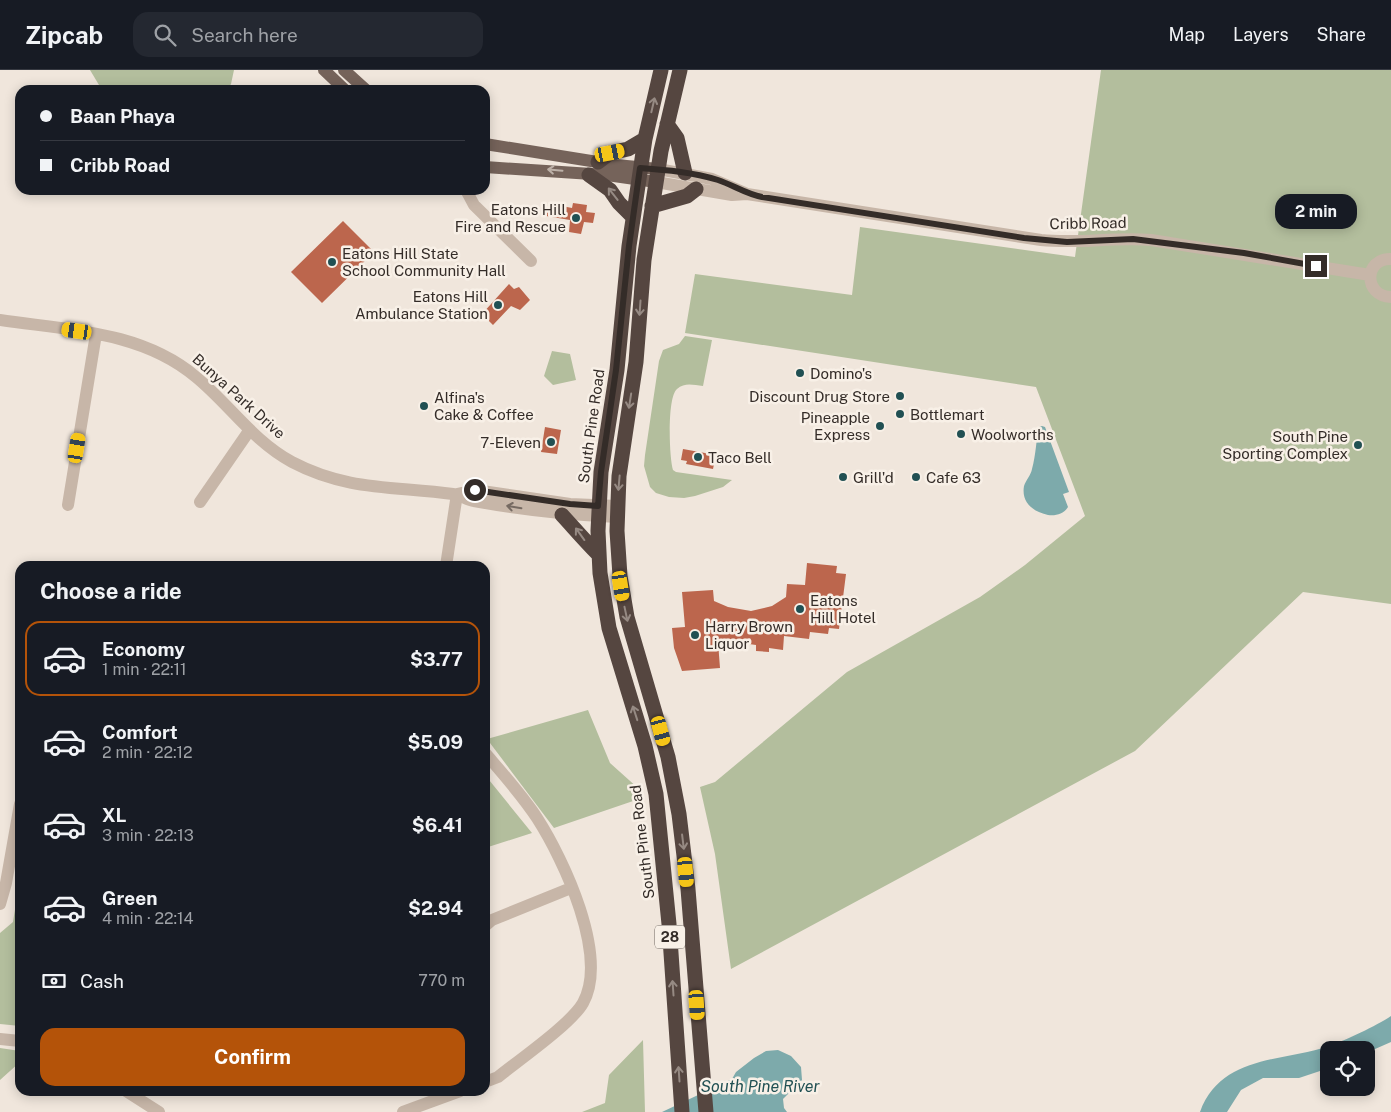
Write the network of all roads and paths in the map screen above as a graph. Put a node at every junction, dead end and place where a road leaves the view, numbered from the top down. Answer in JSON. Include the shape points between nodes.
{"nodes":[{"id":1,"x":324,"y":70,"type":"edge"},
{"id":2,"x":344,"y":70,"type":"edge"},
{"id":3,"x":660,"y":70,"type":"edge"},
{"id":4,"x":680,"y":70,"type":"edge"},
{"id":5,"x":340,"y":85,"type":"edge"},
{"id":6,"x":360,"y":85,"type":"edge"},
{"id":7,"x":667,"y":124,"type":"junction"},
{"id":8,"x":645,"y":139,"type":"junction"},
{"id":9,"x":490,"y":145,"type":"edge"},
{"id":10,"x":598,"y":162,"type":"junction"},
{"id":11,"x":490,"y":167,"type":"edge"},
{"id":12,"x":685,"y":173,"type":"junction"},
{"id":13,"x":639,"y":174,"type":"junction"},
{"id":14,"x":589,"y":175,"type":"junction"},
{"id":15,"x":657,"y":176,"type":"junction"},
{"id":16,"x":696,"y":188,"type":"junction"},
{"id":17,"x":747,"y":194,"type":"junction"},
{"id":18,"x":469,"y":195,"type":"edge"},
{"id":19,"x":652,"y":206,"type":"junction"},
{"id":20,"x":633,"y":217,"type":"junction"},
{"id":21,"x":1391,"y":259,"type":"edge"},
{"id":22,"x":530,"y":260,"type":"dead end"},
{"id":23,"x":1370,"y":275,"type":"junction"},
{"id":24,"x":1391,"y":296,"type":"edge"},
{"id":25,"x":0,"y":320,"type":"edge"},
{"id":26,"x":96,"y":334,"type":"junction"},
{"id":27,"x":249,"y":431,"type":"junction"},
{"id":28,"x":456,"y":494,"type":"junction"},
{"id":29,"x":200,"y":502,"type":"dead end"},
{"id":30,"x":68,"y":505,"type":"dead end"},
{"id":31,"x":598,"y":511,"type":"junction"},
{"id":32,"x":617,"y":512,"type":"junction"},
{"id":33,"x":562,"y":514,"type":"junction"},
{"id":34,"x":598,"y":554,"type":"junction"},
{"id":35,"x":447,"y":561,"type":"edge"},
{"id":36,"x":490,"y":759,"type":"edge"},
{"id":37,"x":15,"y":832,"type":"edge"},
{"id":38,"x":571,"y":888,"type":"junction"},
{"id":39,"x":0,"y":904,"type":"edge"},
{"id":40,"x":490,"y":922,"type":"edge"},
{"id":41,"x":0,"y":1039,"type":"edge"},
{"id":42,"x":15,"y":1040,"type":"edge"},
{"id":43,"x":490,"y":1080,"type":"edge"},
{"id":44,"x":134,"y":1096,"type":"edge"},
{"id":45,"x":446,"y":1096,"type":"edge"},
{"id":46,"x":159,"y":1112,"type":"edge"},
{"id":47,"x":403,"y":1112,"type":"edge"},
{"id":48,"x":682,"y":1112,"type":"edge"},
{"id":49,"x":706,"y":1112,"type":"edge"}],
"edges":[{"from":1,"to":5,"type":"main road"},
{"from":2,"to":6,"type":"main road"},
{"from":8,"to":3,"type":"highway","name":"South Pine Road","number":"28","one_way":true},
{"from":4,"to":7,"type":"highway","number":"28"},
{"from":7,"to":12,"type":"highway","via":[[676,138]]},
{"from":7,"to":15,"type":"highway","number":"28"},
{"from":8,"to":10,"type":"highway","via":[[628,149],[610,153]]},
{"from":8,"to":13,"type":"highway","name":"South Pine Road","number":"28"},
{"from":9,"to":10,"type":"main road"},
{"from":10,"to":13,"type":"main road"},
{"from":14,"to":11,"type":"main road","one_way":true},
{"from":12,"to":15,"type":"street","name":"Cribb Road"},
{"from":12,"to":17,"type":"street","name":"Cribb Road","via":[[722,182]]},
{"from":13,"to":14,"type":"main road"},
{"from":13,"to":15,"type":"main road","name":"Cribb Road"},
{"from":13,"to":20,"type":"highway","name":"South Pine Road","number":"28"},
{"from":20,"to":14,"type":"highway","one_way":true,"via":[[610,190]]},
{"from":15,"to":16,"type":"street","name":"Cribb Road"},
{"from":15,"to":19,"type":"highway","number":"28"},
{"from":16,"to":17,"type":"street","name":"Cribb Road"},
{"from":16,"to":19,"type":"highway","via":[[687,196]]},
{"from":17,"to":23,"type":"street","name":"Cribb Road","via":[[1041,240],[1151,240]]},
{"from":18,"to":22,"type":"street","via":[[474,205]]},
{"from":19,"to":32,"type":"highway","number":"28","one_way":true},
{"from":20,"to":31,"type":"highway","name":"South Pine Road","number":"28"},
{"from":21,"to":23,"type":"street","via":[[1381,260]]},
{"from":23,"to":24,"type":"street","via":[[1372,288],[1383,296]]},
{"from":25,"to":26,"type":"street","name":"Bunya Park Drive"},
{"from":26,"to":27,"type":"street","name":"Bunya Park Drive","via":[[135,342],[181,364],[212,391]]},
{"from":26,"to":30,"type":"street"},
{"from":27,"to":28,"type":"street","name":"Bunya Park Drive","via":[[291,461],[343,482]]},
{"from":27,"to":29,"type":"street"},
{"from":28,"to":31,"type":"street","name":"Bunya Park Drive","via":[[475,490]]},
{"from":33,"to":28,"type":"street","name":"Bunya Park Drive","one_way":true,"via":[[474,501]]},
{"from":28,"to":35,"type":"street"},
{"from":31,"to":32,"type":"street","name":"Bunya Park Drive"},
{"from":31,"to":33,"type":"street","name":"Bunya Park Drive"},
{"from":31,"to":34,"type":"highway","name":"South Pine Road","number":"28"},
{"from":32,"to":49,"type":"highway","number":"28","one_way":true,"via":[[620,576],[627,617],[668,757],[679,814]]},
{"from":34,"to":33,"type":"highway","one_way":true},
{"from":48,"to":34,"type":"highway","name":"South Pine Road","number":"28","one_way":true,"via":[[656,794],[609,628]]},
{"from":36,"to":38,"type":"street","via":[[536,816],[555,847]]},
{"from":37,"to":39,"type":"street"},
{"from":38,"to":40,"type":"street"},
{"from":38,"to":43,"type":"street","via":[[584,921],[589,946],[589,990],[573,1017],[498,1078]]},
{"from":41,"to":42,"type":"street"},
{"from":44,"to":46,"type":"street"},
{"from":45,"to":47,"type":"street"}]}
